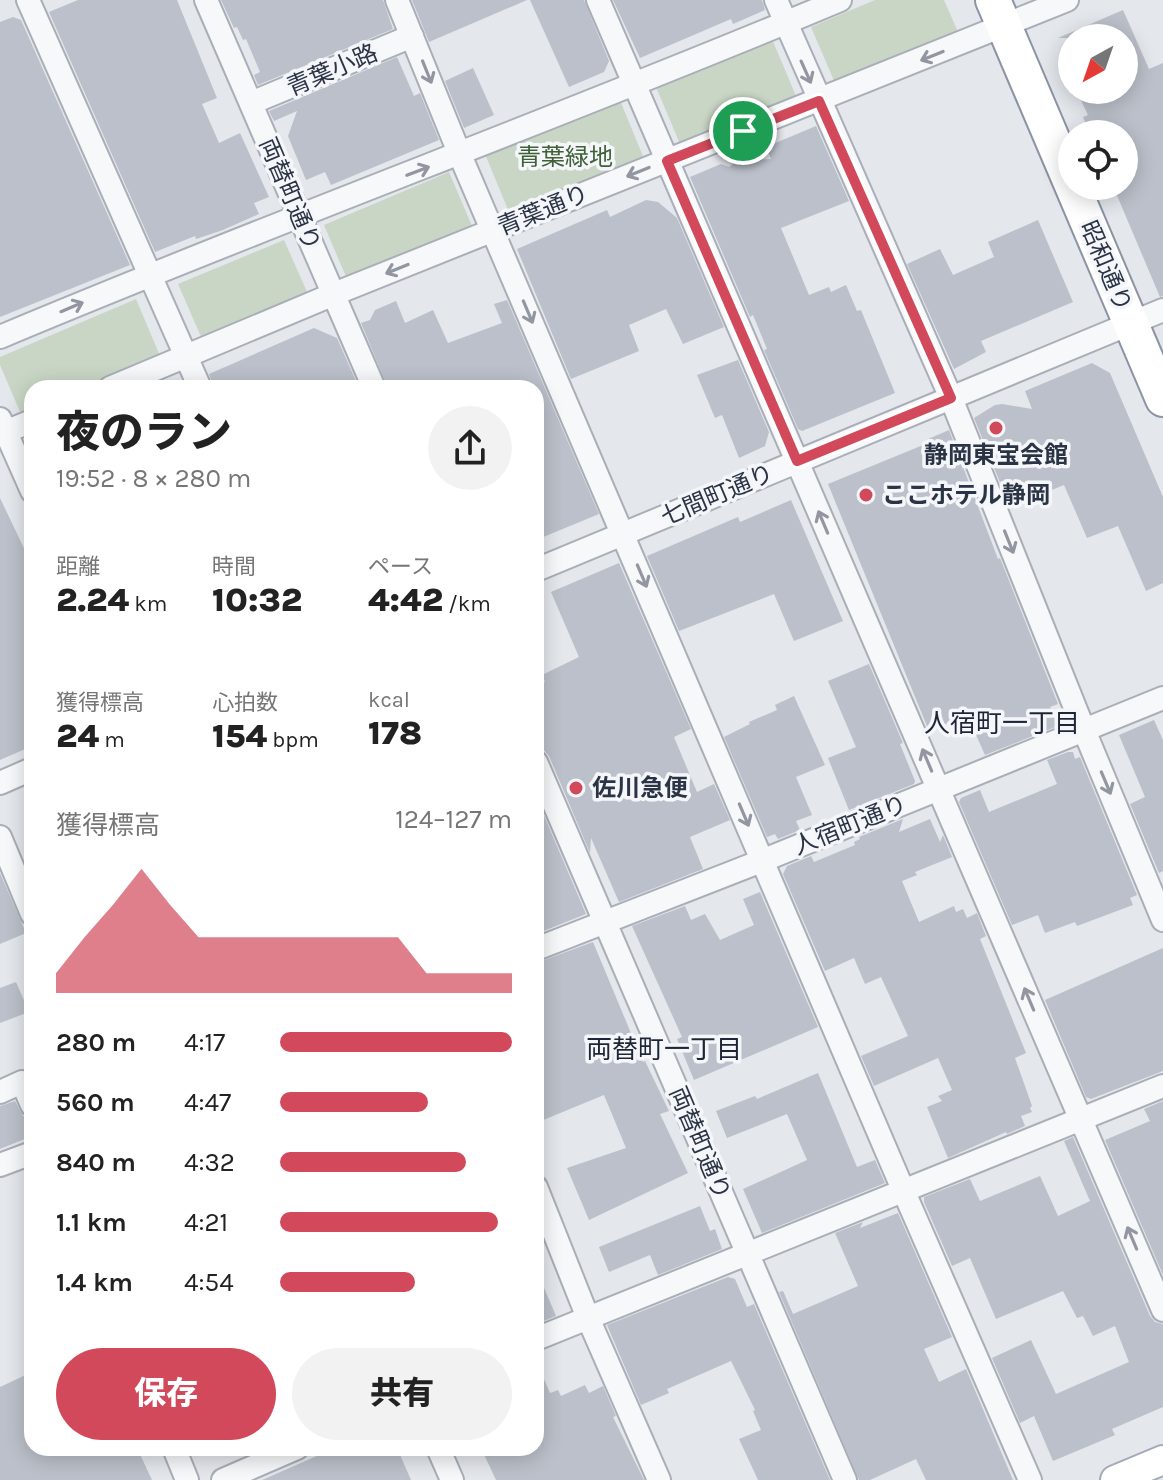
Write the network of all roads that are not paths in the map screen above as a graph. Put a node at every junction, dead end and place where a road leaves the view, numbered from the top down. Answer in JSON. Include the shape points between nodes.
{"nodes":[{"id":1,"x":28,"y":0,"type":"edge"},
{"id":2,"x":206,"y":0,"type":"edge"},
{"id":3,"x":397,"y":0,"type":"edge"},
{"id":4,"x":598,"y":0,"type":"edge"},
{"id":5,"x":776,"y":0,"type":"edge"},
{"id":6,"x":840,"y":0,"type":"edge"},
{"id":7,"x":1067,"y":0,"type":"edge"},
{"id":8,"x":999,"y":13,"type":"edge"},
{"id":9,"x":785,"y":23,"type":"junction"},
{"id":10,"x":412,"y":36,"type":"junction"},
{"id":11,"x":634,"y":83,"type":"junction"},
{"id":12,"x":819,"y":101,"type":"junction"},
{"id":13,"x":251,"y":103,"type":"junction"},
{"id":14,"x":460,"y":155,"type":"junction"},
{"id":15,"x":667,"y":161,"type":"junction"},
{"id":16,"x":299,"y":217,"type":"junction"},
{"id":17,"x":493,"y":230,"type":"junction"},
{"id":18,"x":150,"y":274,"type":"junction"},
{"id":19,"x":334,"y":294,"type":"junction"},
{"id":20,"x":1163,"y":310,"type":"edge"},
{"id":21,"x":1131,"y":323,"type":"junction"},
{"id":22,"x":0,"y":337,"type":"edge"},
{"id":23,"x":187,"y":356,"type":"junction"},
{"id":24,"x":129,"y":380,"type":"edge"},
{"id":25,"x":197,"y":380,"type":"edge"},
{"id":26,"x":371,"y":380,"type":"edge"},
{"id":27,"x":951,"y":398,"type":"junction"},
{"id":28,"x":1163,"y":399,"type":"edge"},
{"id":29,"x":24,"y":423,"type":"edge"},
{"id":30,"x":2,"y":428,"type":"edge"},
{"id":31,"x":797,"y":461,"type":"junction"},
{"id":32,"x":24,"y":474,"type":"edge"},
{"id":33,"x":624,"y":534,"type":"junction"},
{"id":34,"x":544,"y":567,"type":"edge"},
{"id":35,"x":1163,"y":698,"type":"edge"},
{"id":36,"x":1084,"y":730,"type":"junction"},
{"id":37,"x":24,"y":772,"type":"edge"},
{"id":38,"x":544,"y":780,"type":"edge"},
{"id":39,"x":0,"y":783,"type":"edge"},
{"id":40,"x":939,"y":789,"type":"junction"},
{"id":41,"x":0,"y":837,"type":"edge"},
{"id":42,"x":764,"y":860,"type":"junction"},
{"id":43,"x":24,"y":895,"type":"edge"},
{"id":44,"x":1163,"y":920,"type":"edge"},
{"id":45,"x":606,"y":922,"type":"junction"},
{"id":46,"x":544,"y":946,"type":"edge"},
{"id":47,"x":1163,"y":1086,"type":"edge"},
{"id":48,"x":24,"y":1087,"type":"edge"},
{"id":49,"x":0,"y":1092,"type":"edge"},
{"id":50,"x":1080,"y":1118,"type":"junction"},
{"id":51,"x":24,"y":1156,"type":"edge"},
{"id":52,"x":0,"y":1165,"type":"edge"},
{"id":53,"x":904,"y":1192,"type":"junction"},
{"id":54,"x":544,"y":1207,"type":"edge"},
{"id":55,"x":747,"y":1253,"type":"junction"},
{"id":56,"x":1163,"y":1310,"type":"edge"},
{"id":57,"x":588,"y":1318,"type":"junction"},
{"id":58,"x":544,"y":1336,"type":"edge"},
{"id":59,"x":177,"y":1456,"type":"edge"},
{"id":60,"x":278,"y":1456,"type":"edge"},
{"id":61,"x":442,"y":1456,"type":"edge"},
{"id":62,"x":1163,"y":1460,"type":"edge"},
{"id":63,"x":187,"y":1480,"type":"edge"},
{"id":64,"x":223,"y":1480,"type":"edge"},
{"id":65,"x":452,"y":1480,"type":"edge"},
{"id":66,"x":659,"y":1480,"type":"edge"},
{"id":67,"x":845,"y":1480,"type":"edge"},
{"id":68,"x":1030,"y":1480,"type":"edge"},
{"id":69,"x":1115,"y":1480,"type":"edge"}],
"edges":[{"from":1,"to":18,"type":"street"},
{"from":2,"to":13,"type":"street","name":"両替町通り"},
{"from":3,"to":10,"type":"street"},
{"from":4,"to":11,"type":"street"},
{"from":5,"to":9,"type":"street"},
{"from":6,"to":9,"type":"street"},
{"from":7,"to":8,"type":"street","name":"青葉通り"},
{"from":8,"to":12,"type":"street","name":"青葉通り","one_way":true},
{"from":8,"to":21,"type":"highway","name":"昭和通り"},
{"from":9,"to":11,"type":"street"},
{"from":9,"to":12,"type":"street","one_way":true},
{"from":10,"to":13,"type":"street","name":"青葉小路"},
{"from":10,"to":14,"type":"street","one_way":true},
{"from":11,"to":14,"type":"street"},
{"from":11,"to":15,"type":"street"},
{"from":12,"to":15,"type":"street","name":"青葉通り"},
{"from":12,"to":27,"type":"street"},
{"from":13,"to":16,"type":"street","name":"両替町通り"},
{"from":16,"to":14,"type":"street","one_way":true},
{"from":14,"to":17,"type":"street"},
{"from":15,"to":17,"type":"street","name":"青葉通り","one_way":true},
{"from":15,"to":31,"type":"street"},
{"from":16,"to":18,"type":"street"},
{"from":16,"to":19,"type":"street","name":"両替町通り"},
{"from":17,"to":19,"type":"street","name":"青葉通り","one_way":true},
{"from":17,"to":33,"type":"street","one_way":true},
{"from":22,"to":18,"type":"street","one_way":true},
{"from":18,"to":23,"type":"street"},
{"from":19,"to":23,"type":"street","name":"青葉通り"},
{"from":19,"to":26,"type":"street","name":"両替町通り"},
{"from":20,"to":21,"type":"street","name":"七間町通り"},
{"from":21,"to":27,"type":"street","name":"七間町通り"},
{"from":21,"to":28,"type":"highway","name":"昭和通り"},
{"from":23,"to":24,"type":"street","name":"青葉通り"},
{"from":23,"to":25,"type":"street"},
{"from":27,"to":31,"type":"street","name":"七間町通り"},
{"from":27,"to":36,"type":"street","one_way":true},
{"from":29,"to":30,"type":"street"},
{"from":30,"to":32,"type":"street"},
{"from":31,"to":33,"type":"street","name":"七間町通り"},
{"from":40,"to":31,"type":"street","one_way":true},
{"from":33,"to":34,"type":"street","name":"七間町通り"},
{"from":33,"to":42,"type":"street","one_way":true},
{"from":35,"to":36,"type":"street","name":"人宿町通り"},
{"from":36,"to":40,"type":"street","name":"人宿町通り"},
{"from":36,"to":44,"type":"street","one_way":true},
{"from":37,"to":39,"type":"street"},
{"from":38,"to":45,"type":"street","name":"両替町通り"},
{"from":40,"to":42,"type":"street","name":"人宿町通り"},
{"from":50,"to":40,"type":"street","one_way":true},
{"from":41,"to":43,"type":"street"},
{"from":42,"to":45,"type":"street","name":"人宿町通り"},
{"from":42,"to":53,"type":"street"},
{"from":45,"to":46,"type":"street","name":"人宿町通り"},
{"from":45,"to":55,"type":"street","name":"両替町通り"},
{"from":47,"to":50,"type":"street"},
{"from":48,"to":49,"type":"street","via":[[22,1082]]},
{"from":50,"to":53,"type":"street"},
{"from":56,"to":50,"type":"street","one_way":true},
{"from":51,"to":52,"type":"street"},
{"from":53,"to":55,"type":"street"},
{"from":53,"to":68,"type":"street"},
{"from":54,"to":57,"type":"street"},
{"from":55,"to":57,"type":"street"},
{"from":55,"to":67,"type":"street","name":"両替町通り"},
{"from":57,"to":58,"type":"street"},
{"from":57,"to":66,"type":"street"},
{"from":59,"to":63,"type":"street"},
{"from":60,"to":64,"type":"street"},
{"from":61,"to":65,"type":"street"},
{"from":62,"to":69,"type":"main road"}]}
